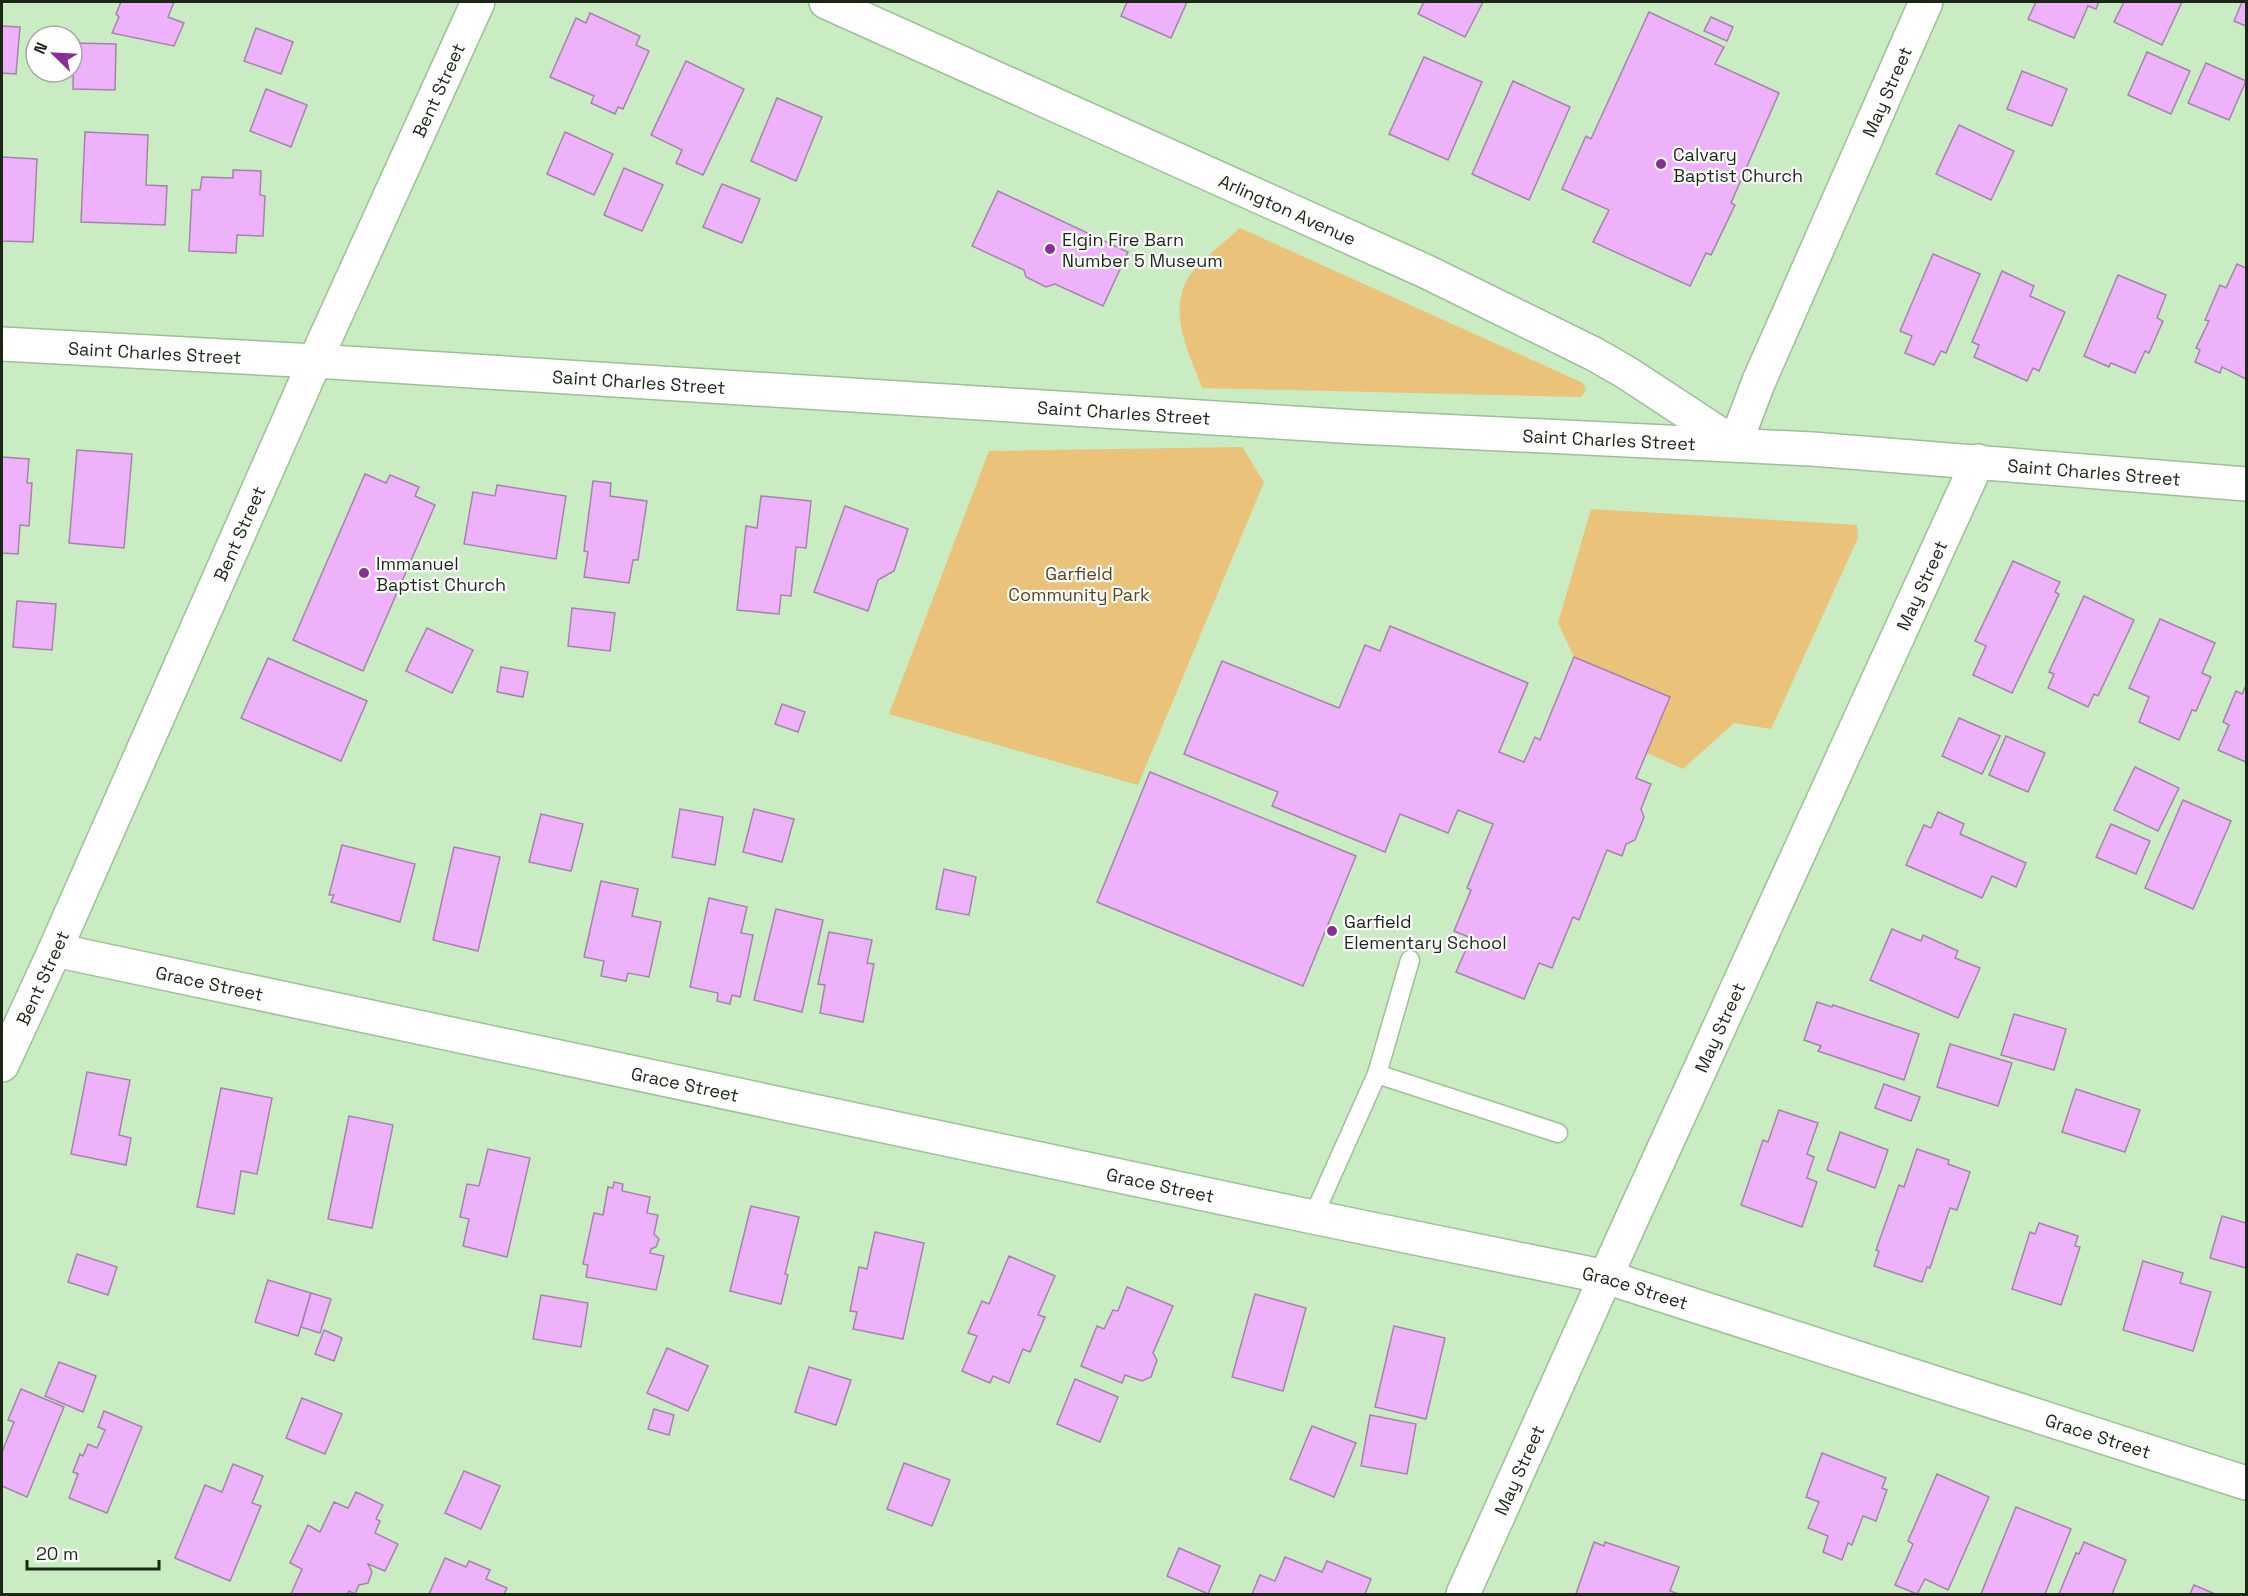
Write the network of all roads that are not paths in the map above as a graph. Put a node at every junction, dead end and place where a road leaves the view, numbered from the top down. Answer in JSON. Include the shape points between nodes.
{"nodes":[{"id":1,"x":478,"y":2,"type":"edge"},
{"id":2,"x":826,"y":2,"type":"edge"},
{"id":3,"x":1926,"y":2,"type":"edge"},
{"id":4,"x":2,"y":344,"type":"edge"},
{"id":5,"x":315,"y":361,"type":"junction"},
{"id":6,"x":1735,"y":444,"type":"junction"},
{"id":7,"x":1978,"y":461,"type":"junction"},
{"id":8,"x":2247,"y":484,"type":"edge"},
{"id":9,"x":55,"y":950,"type":"junction"},
{"id":10,"x":1410,"y":960,"type":"dead end"},
{"id":11,"x":2,"y":1065,"type":"edge"},
{"id":12,"x":1377,"y":1074,"type":"junction"},
{"id":13,"x":1558,"y":1133,"type":"dead end"},
{"id":14,"x":1313,"y":1217,"type":"junction"},
{"id":15,"x":1606,"y":1276,"type":"junction"},
{"id":16,"x":2247,"y":1483,"type":"edge"},
{"id":17,"x":1463,"y":1594,"type":"edge"}],
"edges":[{"from":1,"to":5,"type":"street","name":"Bent Street"},
{"from":2,"to":6,"type":"street","name":"Arlington Avenue","via":[[1425,271],[1594,354]]},
{"from":3,"to":6,"type":"street","name":"May Street"},
{"from":4,"to":5,"type":"street","name":"Saint Charles Street"},
{"from":5,"to":6,"type":"street","name":"Saint Charles Street","via":[[1357,427]]},
{"from":5,"to":9,"type":"street","name":"Bent Street"},
{"from":6,"to":7,"type":"street","name":"Saint Charles Street"},
{"from":7,"to":8,"type":"street","name":"Saint Charles Street"},
{"from":7,"to":15,"type":"street","name":"May Street"},
{"from":9,"to":11,"type":"street","name":"Bent Street"},
{"from":9,"to":14,"type":"street","name":"Grace Street"},
{"from":10,"to":12,"type":"lane"},
{"from":12,"to":13,"type":"lane"},
{"from":12,"to":14,"type":"lane"},
{"from":14,"to":15,"type":"street","name":"Grace Street"},
{"from":15,"to":16,"type":"street","name":"Grace Street"},
{"from":15,"to":17,"type":"street","name":"May Street"}]}
